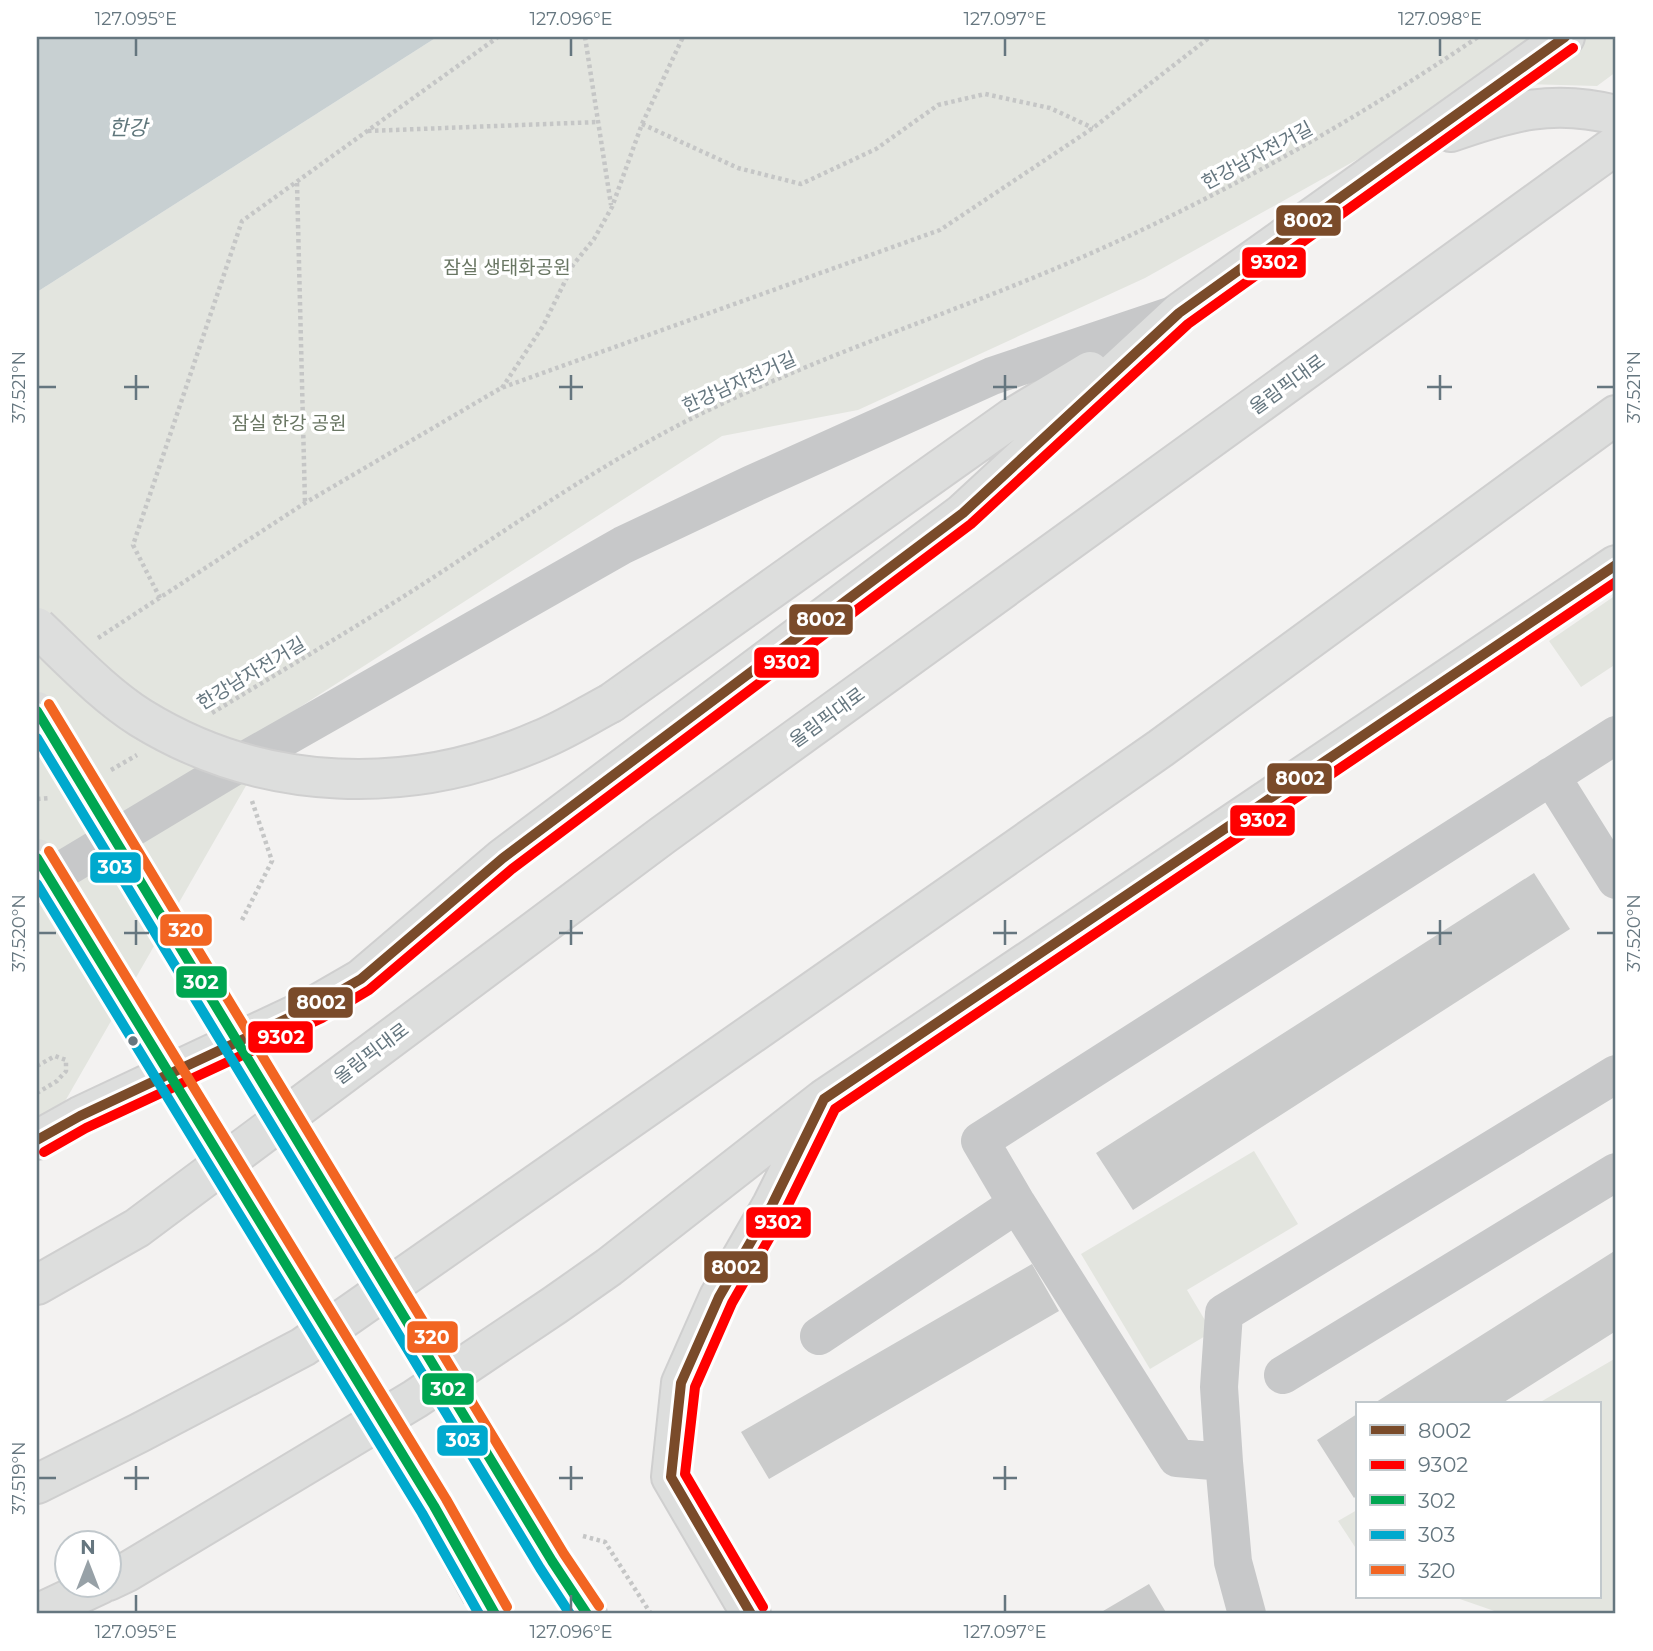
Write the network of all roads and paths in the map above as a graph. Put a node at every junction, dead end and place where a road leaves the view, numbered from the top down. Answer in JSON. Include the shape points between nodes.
{"nodes":[{"id":1,"x":498,"y":37,"type":"edge"},
{"id":2,"x":585,"y":37,"type":"edge"},
{"id":3,"x":683,"y":37,"type":"edge"},
{"id":4,"x":1210,"y":37,"type":"edge"},
{"id":5,"x":1478,"y":37,"type":"edge"},
{"id":6,"x":1565,"y":37,"type":"edge"},
{"id":7,"x":1616,"y":115,"type":"edge"},
{"id":8,"x":598,"y":122,"type":"junction"},
{"id":9,"x":642,"y":124,"type":"junction"},
{"id":10,"x":1093,"y":128,"type":"junction"},
{"id":11,"x":368,"y":131,"type":"junction"},
{"id":12,"x":1616,"y":145,"type":"edge"},
{"id":13,"x":1410,"y":146,"type":"junction"},
{"id":14,"x":297,"y":182,"type":"junction"},
{"id":15,"x":612,"y":207,"type":"junction"},
{"id":16,"x":1165,"y":324,"type":"junction"},
{"id":17,"x":501,"y":388,"type":"junction"},
{"id":18,"x":1616,"y":415,"type":"edge"},
{"id":19,"x":305,"y":503,"type":"junction"},
{"id":20,"x":1616,"y":565,"type":"edge"},
{"id":21,"x":160,"y":598,"type":"junction"},
{"id":22,"x":37,"y":627,"type":"edge"},
{"id":23,"x":93,"y":641,"type":"dead end"},
{"id":24,"x":37,"y":712,"type":"edge"},
{"id":25,"x":201,"y":720,"type":"dead end"},
{"id":26,"x":1616,"y":735,"type":"edge"},
{"id":27,"x":142,"y":753,"type":"dead end"},
{"id":28,"x":240,"y":763,"type":"junction"},
{"id":29,"x":107,"y":773,"type":"dead end"},
{"id":30,"x":1551,"y":776,"type":"junction"},
{"id":31,"x":59,"y":796,"type":"dead end"},
{"id":32,"x":37,"y":799,"type":"edge"},
{"id":33,"x":37,"y":858,"type":"edge"},
{"id":34,"x":1616,"y":880,"type":"edge"},
{"id":35,"x":37,"y":885,"type":"edge"},
{"id":36,"x":242,"y":919,"type":"dead end"},
{"id":37,"x":37,"y":1066,"type":"edge"},
{"id":38,"x":1616,"y":1074,"type":"edge"},
{"id":39,"x":37,"y":1093,"type":"edge"},
{"id":40,"x":824,"y":1100,"type":"junction"},
{"id":41,"x":37,"y":1140,"type":"edge"},
{"id":42,"x":1616,"y":1172,"type":"edge"},
{"id":43,"x":1017,"y":1204,"type":"junction"},
{"id":44,"x":37,"y":1285,"type":"edge"},
{"id":45,"x":819,"y":1336,"type":"dead end"},
{"id":46,"x":1283,"y":1375,"type":"dead end"},
{"id":47,"x":1224,"y":1462,"type":"junction"},
{"id":48,"x":37,"y":1484,"type":"edge"},
{"id":49,"x":583,"y":1536,"type":"dead end"},
{"id":50,"x":122,"y":1574,"type":"edge"},
{"id":51,"x":71,"y":1598,"type":"edge"},
{"id":52,"x":489,"y":1604,"type":"edge"},
{"id":53,"x":37,"y":1614,"type":"edge"},
{"id":54,"x":587,"y":1614,"type":"edge"},
{"id":55,"x":651,"y":1614,"type":"edge"},
{"id":56,"x":751,"y":1614,"type":"edge"},
{"id":57,"x":1247,"y":1614,"type":"edge"}],
"edges":[{"from":1,"to":11,"type":"path"},
{"from":2,"to":8,"type":"path"},
{"from":3,"to":9,"type":"path"},
{"from":4,"to":10,"type":"path"},
{"from":5,"to":25,"type":"path","name":"한강남자전거길","via":[[1285,158],[1184,209],[1053,270],[775,380],[686,421]]},
{"from":6,"to":13,"type":"main road"},
{"from":7,"to":13,"type":"main road","via":[[1552,106],[1502,114]]},
{"from":8,"to":11,"type":"path"},
{"from":8,"to":15,"type":"path"},
{"from":9,"to":10,"type":"path","via":[[738,168],[801,184],[876,149],[938,105],[985,94],[1050,108]]},
{"from":9,"to":15,"type":"path"},
{"from":10,"to":17,"type":"path","via":[[940,230]]},
{"from":11,"to":14,"type":"path"},
{"from":12,"to":44,"type":"main road","name":"올림픽대로","via":[[663,835],[137,1228]]},
{"from":13,"to":16,"type":"main road"},
{"from":14,"to":19,"type":"path"},
{"from":14,"to":21,"type":"path","via":[[242,222],[132,545]]},
{"from":15,"to":17,"type":"path"},
{"from":16,"to":22,"type":"main road","bridge":true,"via":[[1012,418],[611,703],[541,740],[492,758],[391,778],[299,776],[254,767],[178,739],[139,717],[107,694]]},
{"from":16,"to":28,"type":"lane","via":[[992,376],[622,545]]},
{"from":16,"to":41,"type":"main road","via":[[963,513],[503,858],[361,979]]},
{"from":17,"to":19,"type":"path"},
{"from":18,"to":48,"type":"main road","via":[[1161,748],[303,1347]]},
{"from":19,"to":21,"type":"path"},
{"from":20,"to":40,"type":"main road"},
{"from":21,"to":23,"type":"path"},
{"from":24,"to":54,"type":"main road","bridge":true},
{"from":26,"to":30,"type":"lane"},
{"from":27,"to":29,"type":"path"},
{"from":28,"to":35,"type":"lane"},
{"from":28,"to":36,"type":"path","via":[[272,861]]},
{"from":30,"to":34,"type":"lane"},
{"from":30,"to":43,"type":"lane","via":[[980,1142]]},
{"from":31,"to":32,"type":"path"},
{"from":33,"to":52,"type":"main road","bridge":true,"via":[[434,1506]]},
{"from":37,"to":39,"type":"path","via":[[55,1056],[66,1060],[66,1071]]},
{"from":38,"to":47,"type":"lane","via":[[1224,1313],[1219,1387]]},
{"from":40,"to":50,"type":"main road","via":[[610,1268],[415,1399]]},
{"from":40,"to":56,"type":"main road","via":[[719,1297],[681,1382],[671,1477]]},
{"from":42,"to":46,"type":"lane"},
{"from":43,"to":45,"type":"lane"},
{"from":43,"to":47,"type":"lane","via":[[1177,1458]]},
{"from":47,"to":57,"type":"lane","via":[[1233,1562]]},
{"from":49,"to":55,"type":"path","via":[[605,1542]]},
{"from":51,"to":53,"type":"main road"}]}
